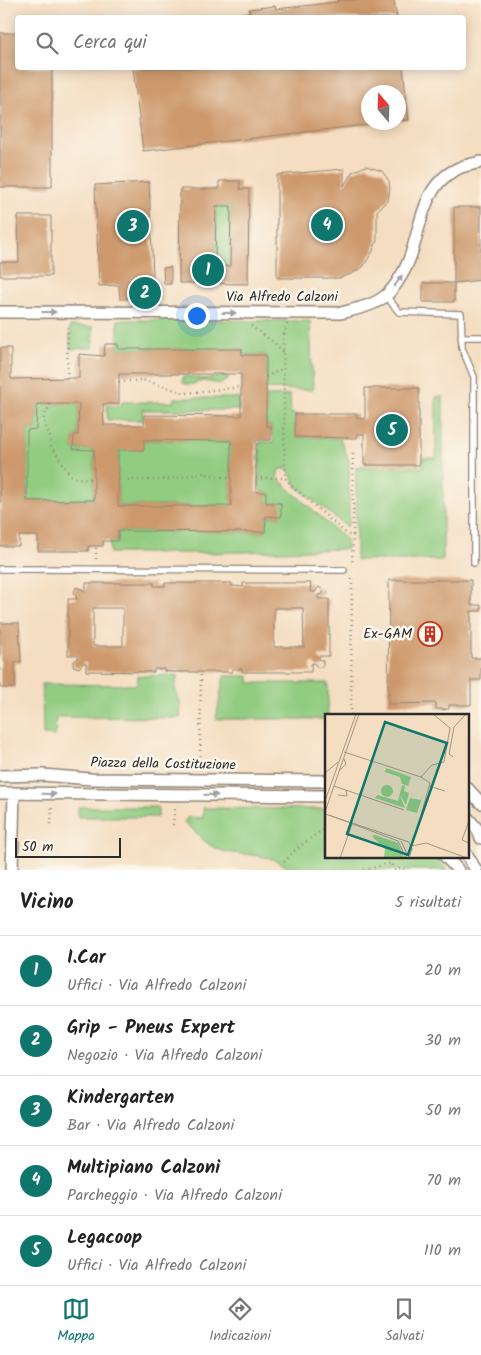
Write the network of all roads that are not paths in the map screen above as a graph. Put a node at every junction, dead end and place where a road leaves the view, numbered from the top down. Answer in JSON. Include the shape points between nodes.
{"nodes":[{"id":1,"x":481,"y":162,"type":"edge"},
{"id":2,"x":386,"y":296,"type":"junction"},
{"id":3,"x":0,"y":312,"type":"edge"},
{"id":4,"x":461,"y":337,"type":"junction"},
{"id":5,"x":481,"y":337,"type":"edge"},
{"id":6,"x":474,"y":563,"type":"dead end"},
{"id":7,"x":0,"y":569,"type":"edge"},
{"id":8,"x":344,"y":570,"type":"dead end"},
{"id":9,"x":0,"y":776,"type":"edge"},
{"id":10,"x":325,"y":781,"type":"edge"},
{"id":11,"x":468,"y":789,"type":"edge"},
{"id":12,"x":0,"y":793,"type":"edge"},
{"id":13,"x":14,"y":793,"type":"junction"},
{"id":14,"x":325,"y":796,"type":"edge"},
{"id":15,"x":481,"y":803,"type":"edge"},
{"id":16,"x":468,"y":818,"type":"edge"},
{"id":17,"x":481,"y":838,"type":"edge"},
{"id":18,"x":468,"y":857,"type":"edge"},
{"id":19,"x":448,"y":858,"type":"edge"},
{"id":20,"x":12,"y":870,"type":"edge"},
{"id":21,"x":458,"y":870,"type":"edge"},
{"id":22,"x":476,"y":870,"type":"edge"}],
"edges":[{"from":2,"to":1,"type":"street","one_way":true,"via":[[407,264],[432,190],[450,172]]},
{"from":3,"to":2,"type":"street","name":"Via Alfredo Calzoni","one_way":true,"via":[[341,313]]},
{"from":2,"to":4,"type":"lane","via":[[399,312],[461,314]]},
{"from":4,"to":5,"type":"lane"},
{"from":4,"to":6,"type":"lane","via":[[474,377]]},
{"from":7,"to":8,"type":"lane"},
{"from":9,"to":10,"type":"street","name":"Piazza della Costituzione"},
{"from":11,"to":15,"type":"street"},
{"from":12,"to":13,"type":"street"},
{"from":13,"to":14,"type":"street","one_way":true},
{"from":13,"to":20,"type":"street"},
{"from":16,"to":17,"type":"street"},
{"from":18,"to":22,"type":"street"},
{"from":19,"to":21,"type":"street"}]}
